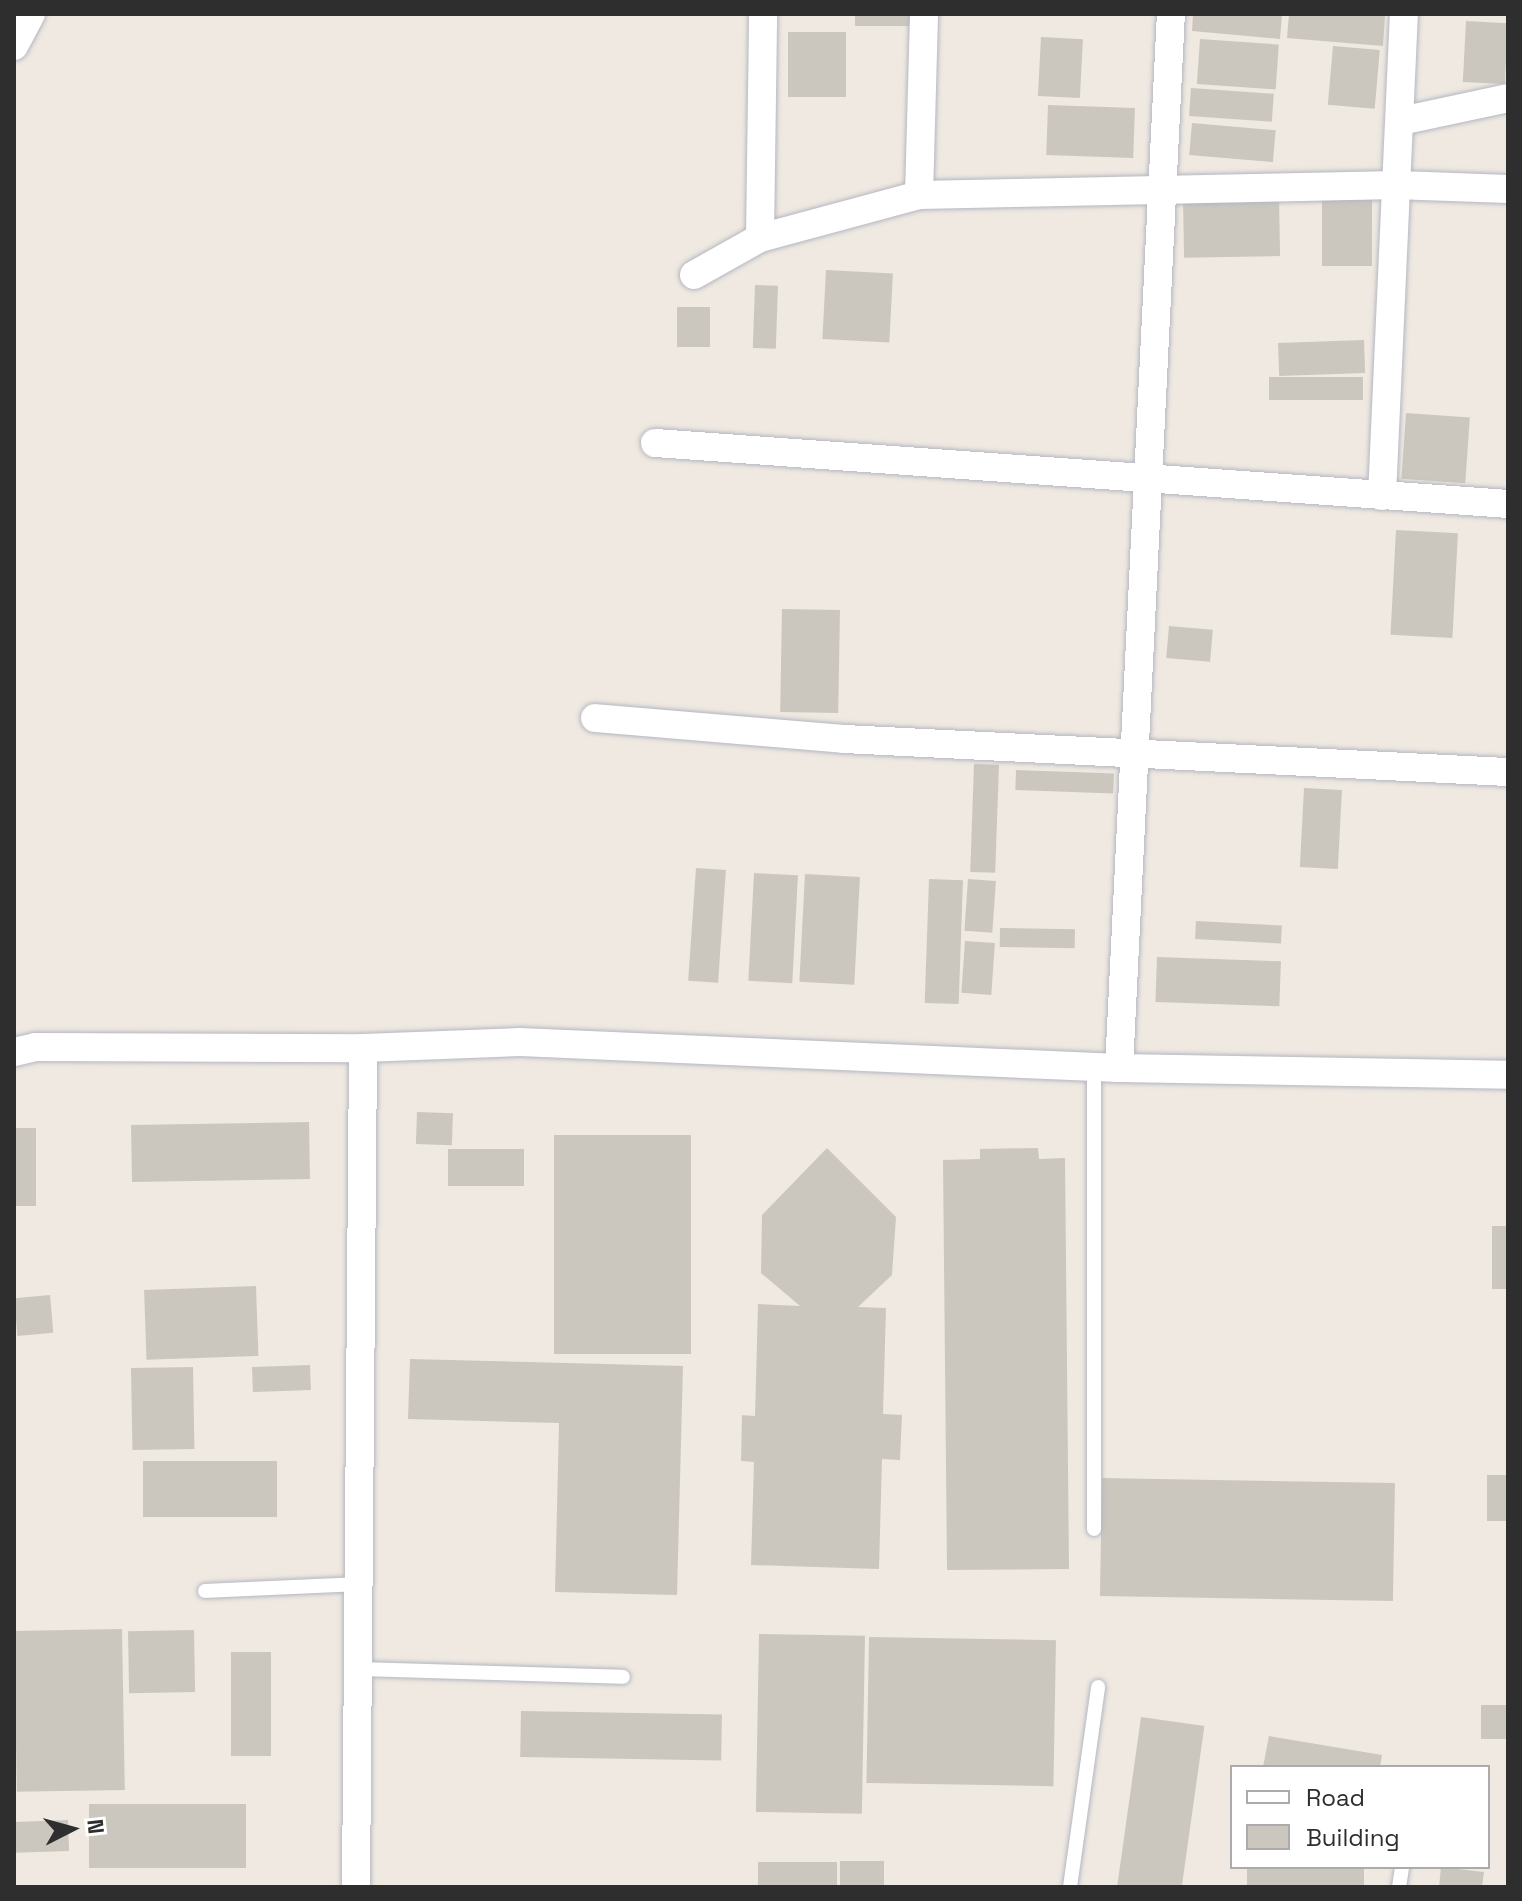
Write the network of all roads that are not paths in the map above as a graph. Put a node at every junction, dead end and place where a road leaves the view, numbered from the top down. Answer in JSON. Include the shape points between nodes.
{"nodes":[{"id":1,"x":31,"y":14,"type":"edge"},
{"id":2,"x":763,"y":14,"type":"edge"},
{"id":3,"x":924,"y":14,"type":"edge"},
{"id":4,"x":1171,"y":14,"type":"edge"},
{"id":5,"x":1404,"y":14,"type":"edge"},
{"id":6,"x":14,"y":46,"type":"edge"},
{"id":7,"x":1508,"y":98,"type":"edge"},
{"id":8,"x":1401,"y":121,"type":"junction"},
{"id":9,"x":1397,"y":185,"type":"junction"},
{"id":10,"x":1508,"y":189,"type":"edge"},
{"id":11,"x":1164,"y":191,"type":"junction"},
{"id":12,"x":919,"y":195,"type":"junction"},
{"id":13,"x":760,"y":238,"type":"junction"},
{"id":14,"x":694,"y":275,"type":"dead end"},
{"id":15,"x":655,"y":443,"type":"dead end"},
{"id":16,"x":1148,"y":481,"type":"junction"},
{"id":17,"x":1382,"y":496,"type":"junction"},
{"id":18,"x":1508,"y":504,"type":"edge"},
{"id":19,"x":595,"y":718,"type":"dead end"},
{"id":20,"x":1134,"y":751,"type":"junction"},
{"id":21,"x":1508,"y":772,"type":"edge"},
{"id":22,"x":363,"y":1048,"type":"junction"},
{"id":23,"x":14,"y":1052,"type":"edge"},
{"id":24,"x":1106,"y":1068,"type":"junction"},
{"id":25,"x":1508,"y":1075,"type":"edge"},
{"id":26,"x":1094,"y":1529,"type":"dead end"},
{"id":27,"x":359,"y":1584,"type":"junction"},
{"id":28,"x":205,"y":1591,"type":"dead end"},
{"id":29,"x":358,"y":1669,"type":"junction"},
{"id":30,"x":623,"y":1677,"type":"dead end"},
{"id":31,"x":1098,"y":1687,"type":"dead end"},
{"id":32,"x":356,"y":1887,"type":"edge"},
{"id":33,"x":1070,"y":1887,"type":"edge"}],
"edges":[{"from":1,"to":6,"type":"street"},
{"from":2,"to":13,"type":"street"},
{"from":3,"to":12,"type":"street"},
{"from":4,"to":11,"type":"street"},
{"from":5,"to":8,"type":"street"},
{"from":7,"to":8,"type":"street"},
{"from":8,"to":9,"type":"street"},
{"from":9,"to":10,"type":"street"},
{"from":9,"to":11,"type":"street"},
{"from":9,"to":17,"type":"street"},
{"from":11,"to":12,"type":"street"},
{"from":11,"to":16,"type":"street"},
{"from":12,"to":13,"type":"street"},
{"from":13,"to":14,"type":"street"},
{"from":15,"to":16,"type":"street"},
{"from":16,"to":17,"type":"street"},
{"from":16,"to":20,"type":"street"},
{"from":17,"to":18,"type":"street"},
{"from":19,"to":20,"type":"street","via":[[844,739]]},
{"from":20,"to":21,"type":"street"},
{"from":20,"to":24,"type":"street"},
{"from":22,"to":23,"type":"street","via":[[35,1047]]},
{"from":22,"to":24,"type":"street","via":[[520,1042]]},
{"from":22,"to":27,"type":"street"},
{"from":24,"to":25,"type":"street"},
{"from":24,"to":26,"type":"lane"},
{"from":27,"to":28,"type":"lane"},
{"from":27,"to":29,"type":"street"},
{"from":29,"to":30,"type":"lane"},
{"from":29,"to":32,"type":"street"},
{"from":31,"to":33,"type":"lane"}]}
